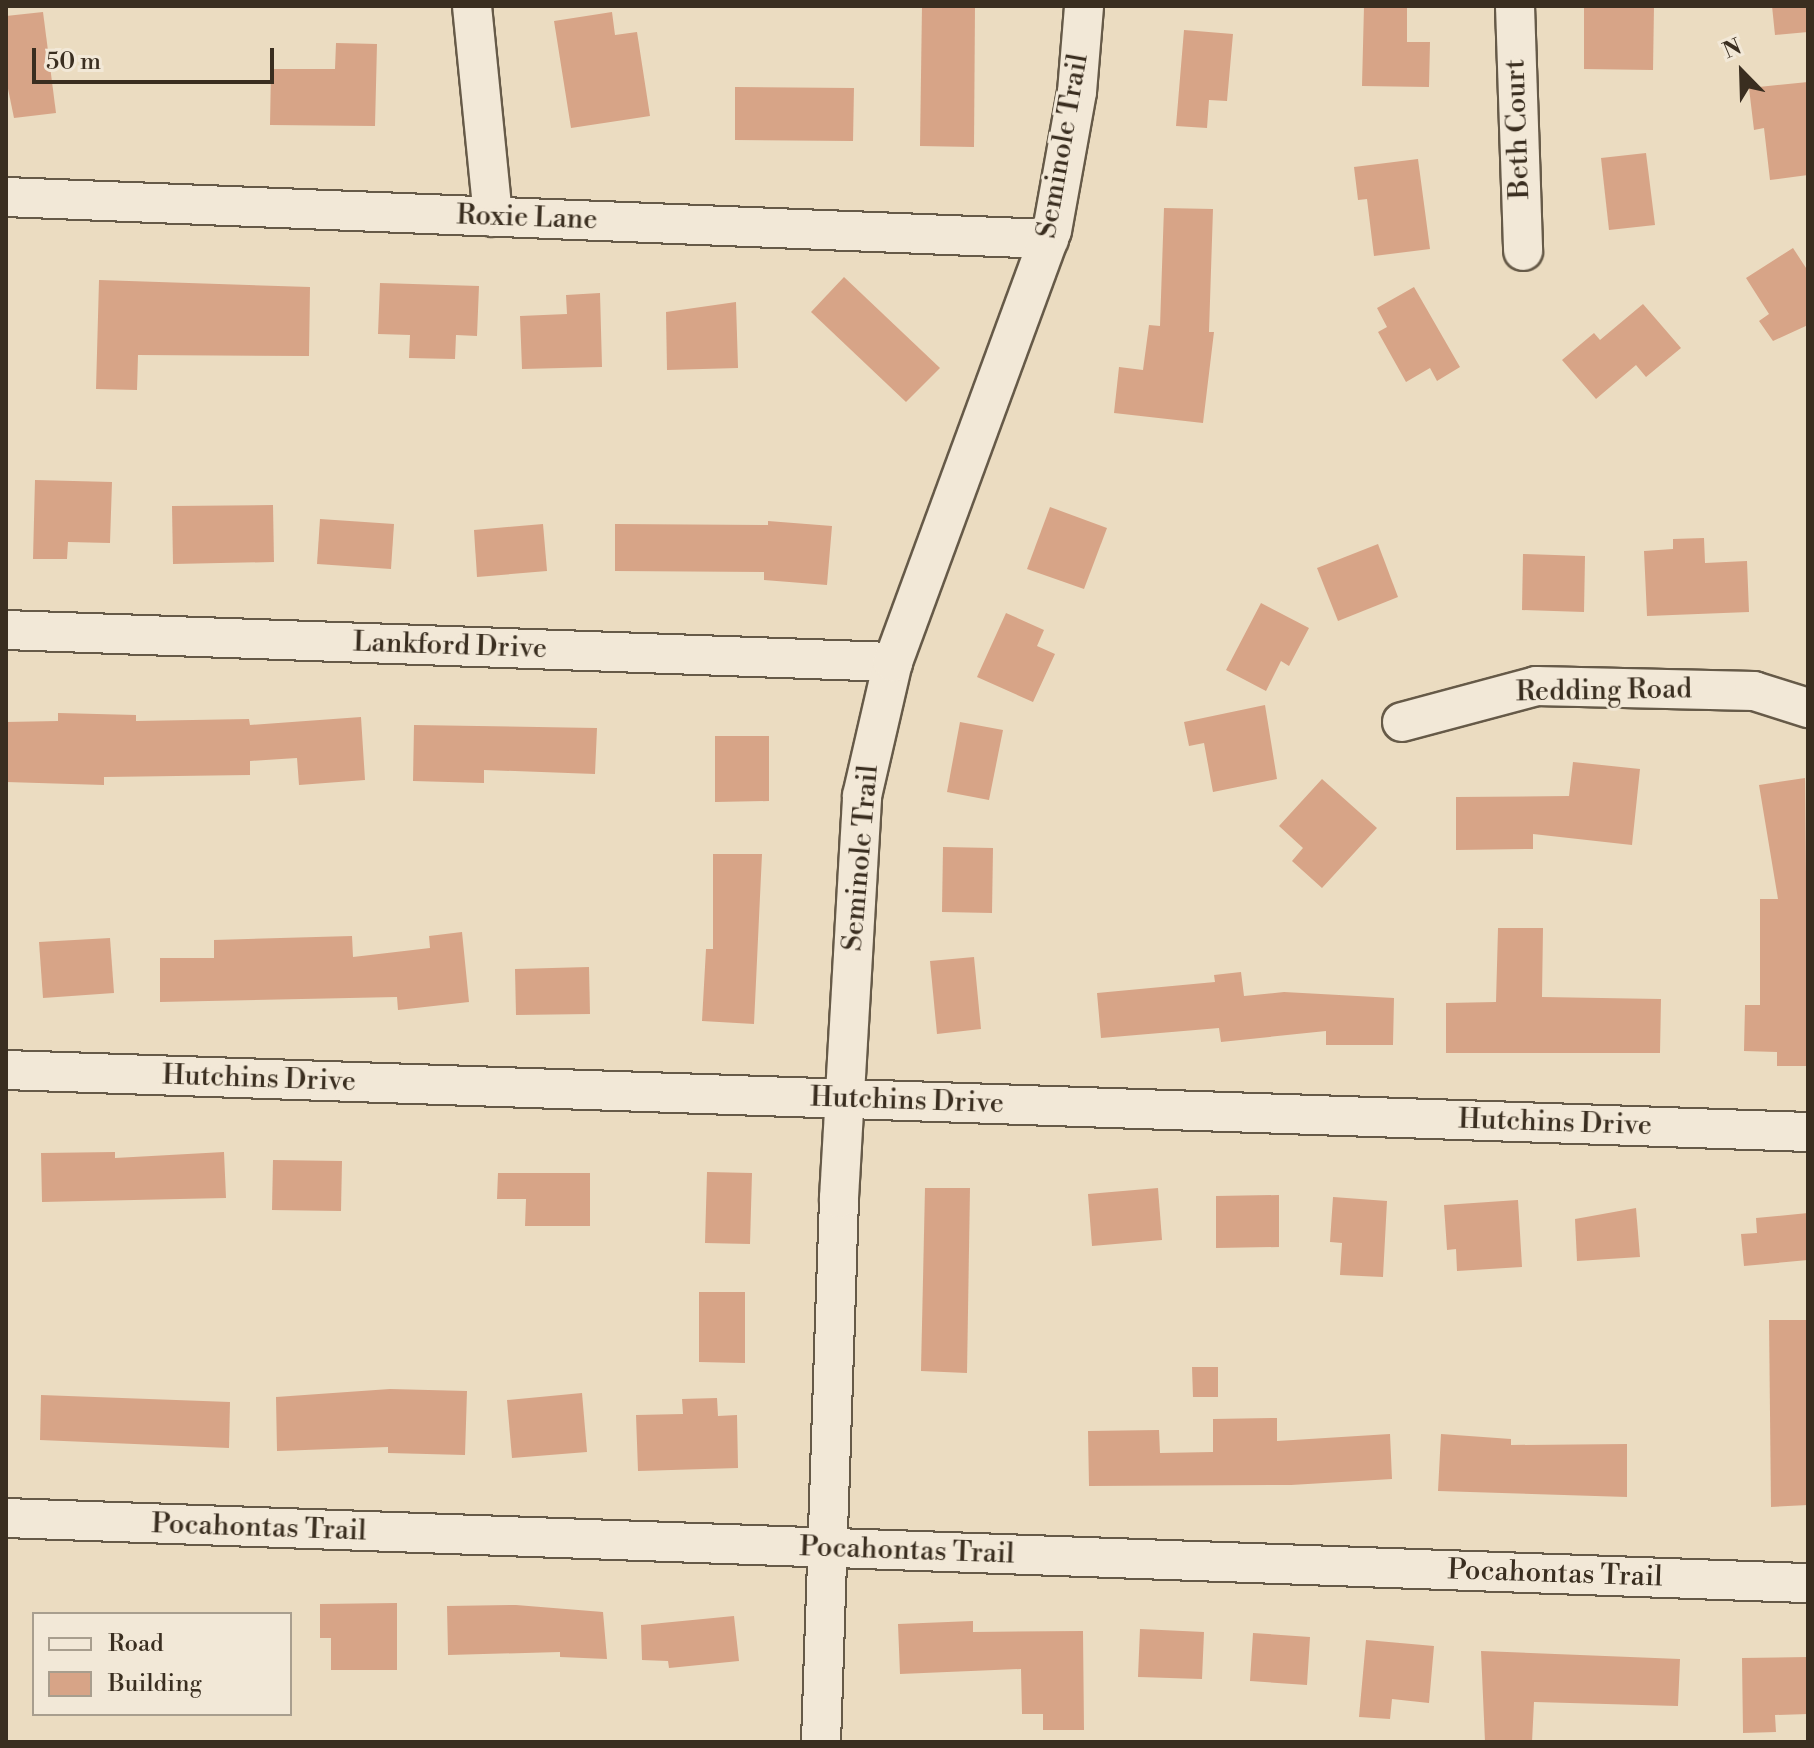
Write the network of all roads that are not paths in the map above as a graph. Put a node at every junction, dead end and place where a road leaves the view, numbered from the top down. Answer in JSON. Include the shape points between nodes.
{"nodes":[{"id":1,"x":472,"y":6,"type":"edge"},
{"id":2,"x":1084,"y":6,"type":"edge"},
{"id":3,"x":1515,"y":6,"type":"edge"},
{"id":4,"x":6,"y":197,"type":"edge"},
{"id":5,"x":493,"y":217,"type":"junction"},
{"id":6,"x":1049,"y":239,"type":"junction"},
{"id":7,"x":1523,"y":251,"type":"dead end"},
{"id":8,"x":6,"y":630,"type":"edge"},
{"id":9,"x":893,"y":662,"type":"junction"},
{"id":10,"x":1808,"y":708,"type":"edge"},
{"id":11,"x":1402,"y":722,"type":"dead end"},
{"id":12,"x":6,"y":1070,"type":"edge"},
{"id":13,"x":846,"y":1099,"type":"junction"},
{"id":14,"x":1808,"y":1132,"type":"edge"},
{"id":15,"x":6,"y":1518,"type":"edge"},
{"id":16,"x":827,"y":1548,"type":"junction"},
{"id":17,"x":1808,"y":1583,"type":"edge"},
{"id":18,"x":821,"y":1742,"type":"edge"}],
"edges":[{"from":1,"to":5,"type":"street"},
{"from":2,"to":6,"type":"street","name":"Seminole Trail","via":[[1077,92]]},
{"from":3,"to":7,"type":"street","name":"Beth Court"},
{"from":4,"to":5,"type":"street","name":"Roxie Lane"},
{"from":5,"to":6,"type":"street","name":"Roxie Lane"},
{"from":6,"to":9,"type":"street","name":"Seminole Trail"},
{"from":8,"to":9,"type":"street","name":"Lankford Drive"},
{"from":9,"to":13,"type":"street","name":"Seminole Trail","via":[[859,827]]},
{"from":10,"to":11,"type":"street","name":"Redding Road","via":[[1754,691],[1536,686]]},
{"from":12,"to":13,"type":"street","name":"Hutchins Drive"},
{"from":13,"to":14,"type":"street","name":"Hutchins Drive"},
{"from":13,"to":16,"type":"street","name":"Seminole Trail"},
{"from":15,"to":16,"type":"street","name":"Pocahontas Trail"},
{"from":16,"to":17,"type":"street","name":"Pocahontas Trail"},
{"from":16,"to":18,"type":"street","name":"Seminole Trail"}]}
